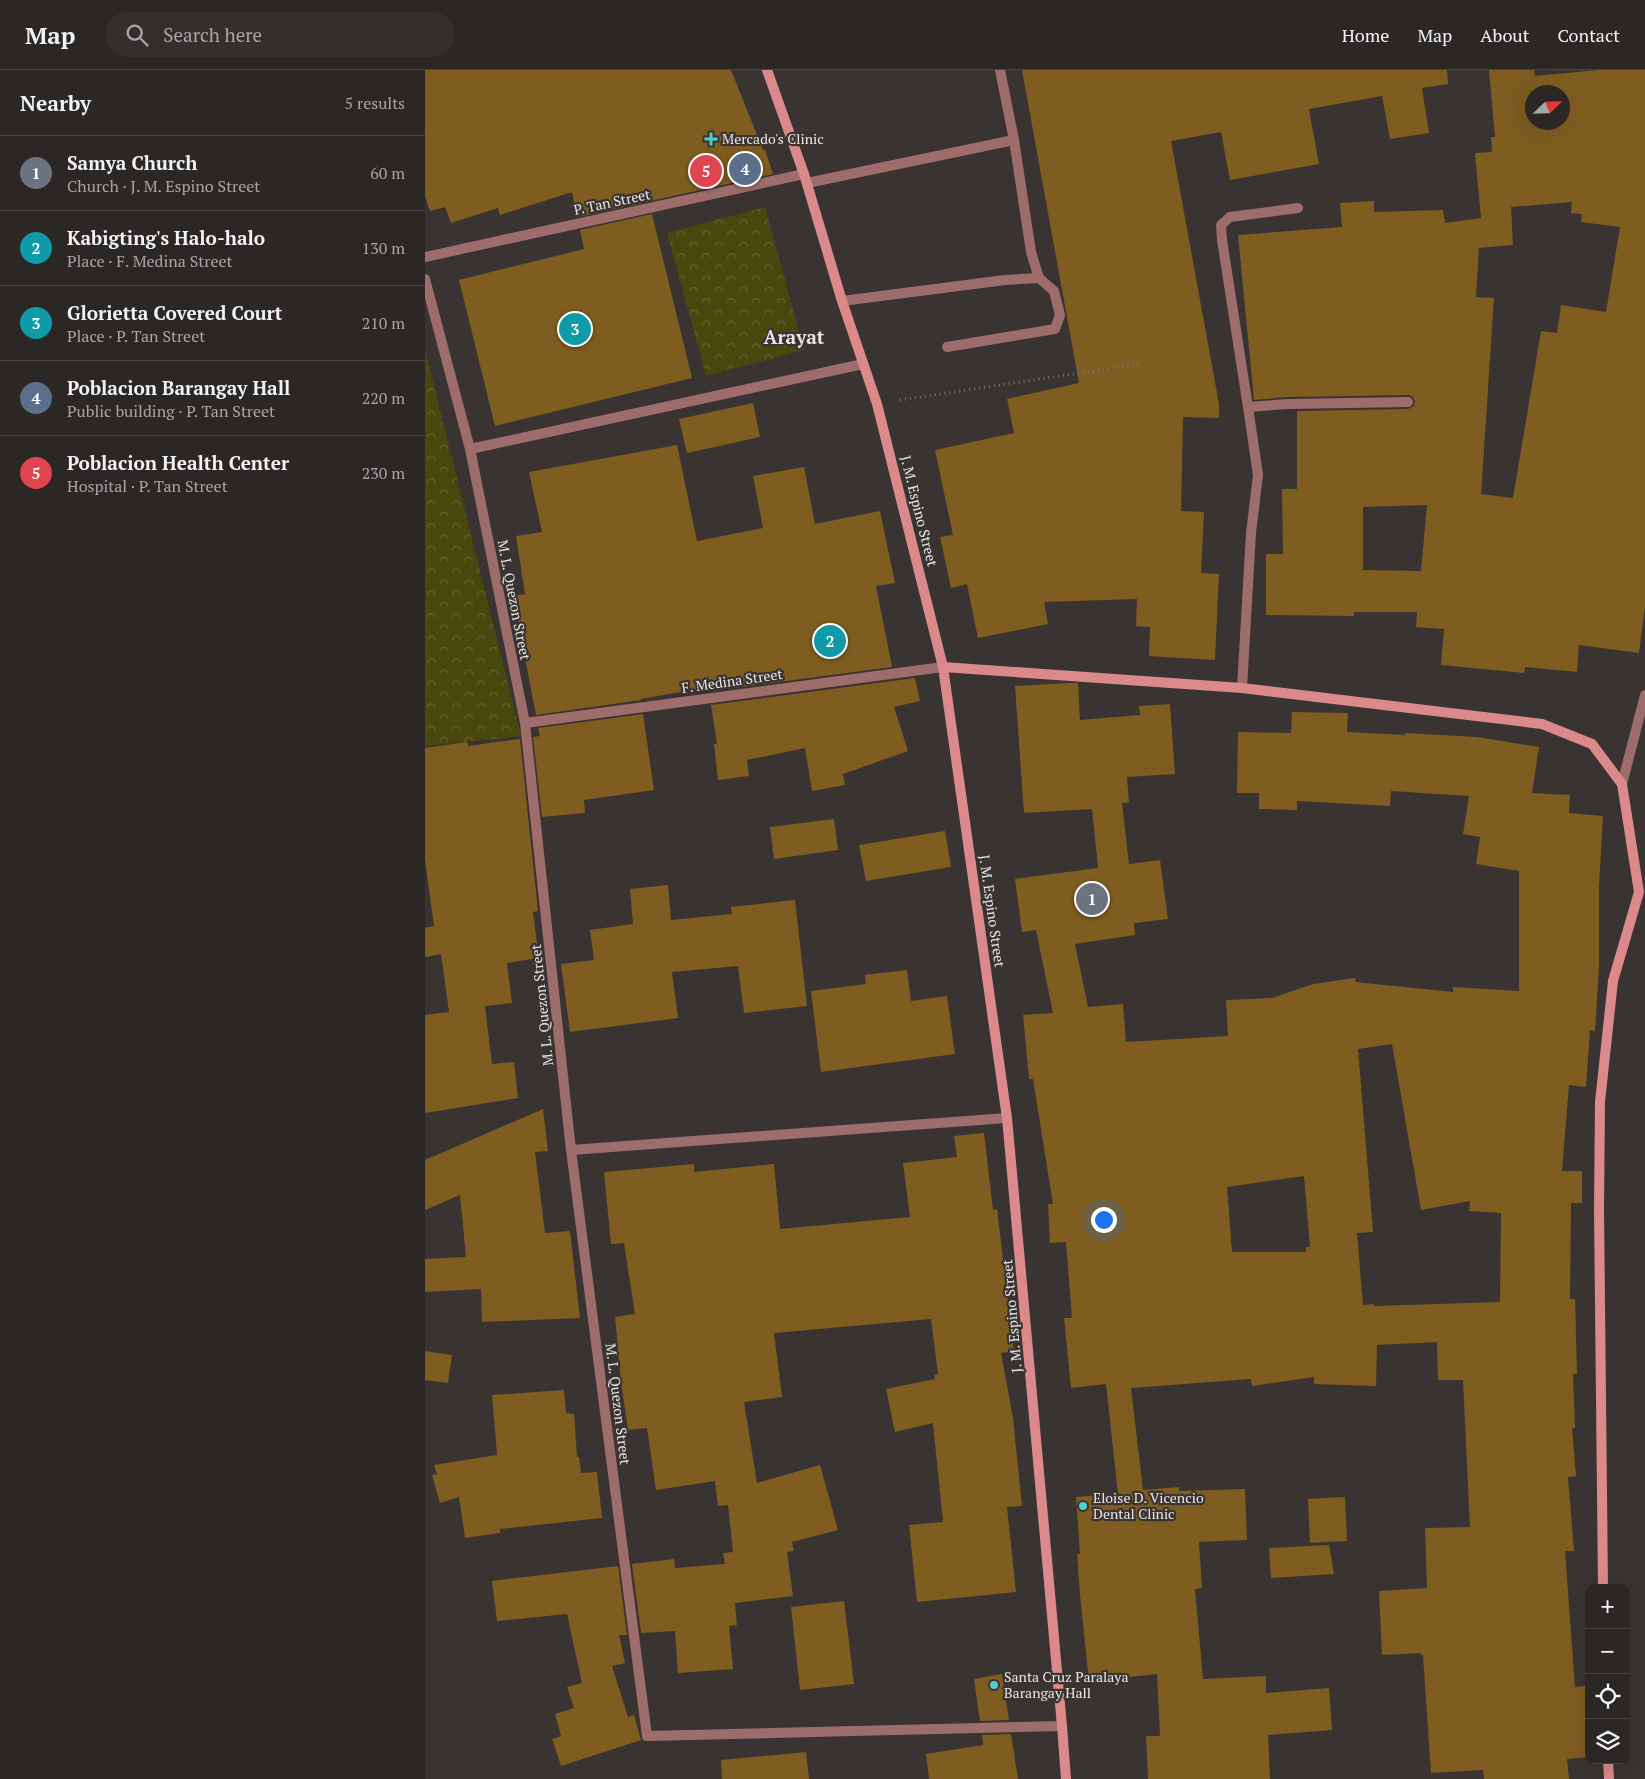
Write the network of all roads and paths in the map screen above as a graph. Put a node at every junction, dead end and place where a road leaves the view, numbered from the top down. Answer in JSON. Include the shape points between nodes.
{"nodes":[{"id":1,"x":767,"y":70,"type":"edge"},
{"id":2,"x":1000,"y":70,"type":"edge"},
{"id":3,"x":1014,"y":140,"type":"junction"},
{"id":4,"x":806,"y":178,"type":"junction"},
{"id":5,"x":1298,"y":208,"type":"dead end"},
{"id":6,"x":425,"y":257,"type":"edge"},
{"id":7,"x":1039,"y":278,"type":"junction"},
{"id":8,"x":425,"y":279,"type":"edge"},
{"id":9,"x":841,"y":301,"type":"junction"},
{"id":10,"x":947,"y":347,"type":"dead end"},
{"id":11,"x":863,"y":364,"type":"junction"},
{"id":12,"x":1139,"y":364,"type":"dead end"},
{"id":13,"x":1408,"y":402,"type":"dead end"},
{"id":14,"x":877,"y":404,"type":"junction"},
{"id":15,"x":1248,"y":407,"type":"junction"},
{"id":16,"x":470,"y":449,"type":"junction"},
{"id":17,"x":943,"y":666,"type":"junction"},
{"id":18,"x":1241,"y":688,"type":"junction"},
{"id":19,"x":1645,"y":695,"type":"edge"},
{"id":20,"x":525,"y":724,"type":"junction"},
{"id":21,"x":1622,"y":784,"type":"junction"},
{"id":22,"x":1642,"y":894,"type":"edge"},
{"id":23,"x":1007,"y":1118,"type":"junction"},
{"id":24,"x":571,"y":1150,"type":"junction"},
{"id":25,"x":1603,"y":1584,"type":"edge"},
{"id":26,"x":1062,"y":1726,"type":"junction"},
{"id":27,"x":1608,"y":1764,"type":"edge"},
{"id":28,"x":1066,"y":1779,"type":"edge"},
{"id":29,"x":1609,"y":1779,"type":"edge"}],
"edges":[{"from":1,"to":4,"type":"main road","name":"J. M. Espino Street"},
{"from":2,"to":3,"type":"street"},
{"from":3,"to":4,"type":"street","name":"P. Tan Street"},
{"from":3,"to":7,"type":"street","via":[[1031,252]]},
{"from":4,"to":6,"type":"street","name":"P. Tan Street"},
{"from":4,"to":9,"type":"main road","name":"J. M. Espino Street"},
{"from":5,"to":15,"type":"street","via":[[1230,217],[1221,225]]},
{"from":7,"to":9,"type":"street"},
{"from":7,"to":10,"type":"street","via":[[1053,291],[1060,315],[1055,329]]},
{"from":8,"to":16,"type":"street","name":"M. L. Quezon Street"},
{"from":9,"to":11,"type":"main road","name":"J. M. Espino Street"},
{"from":11,"to":14,"type":"main road","name":"J. M. Espino Street"},
{"from":11,"to":16,"type":"street"},
{"from":12,"to":14,"type":"path"},
{"from":13,"to":15,"type":"street"},
{"from":14,"to":17,"type":"main road","name":"J. M. Espino Street"},
{"from":15,"to":18,"type":"street","via":[[1258,476]]},
{"from":16,"to":20,"type":"street","name":"M. L. Quezon Street"},
{"from":17,"to":18,"type":"main road"},
{"from":17,"to":20,"type":"street","name":"F. Medina Street"},
{"from":17,"to":23,"type":"main road","name":"J. M. Espino Street"},
{"from":18,"to":21,"type":"main road","via":[[1542,724],[1593,744]]},
{"from":19,"to":21,"type":"street"},
{"from":20,"to":24,"type":"street","name":"M. L. Quezon Street"},
{"from":21,"to":22,"type":"main road"},
{"from":22,"to":25,"type":"main road","via":[[1613,981],[1600,1102]]},
{"from":23,"to":24,"type":"street"},
{"from":23,"to":26,"type":"main road","name":"J. M. Espino Street"},
{"from":24,"to":26,"type":"street","name":"M. L. Quezon Street","via":[[647,1736]]},
{"from":26,"to":28,"type":"main road","name":"J. M. Espino Street"},
{"from":27,"to":29,"type":"main road"}]}
